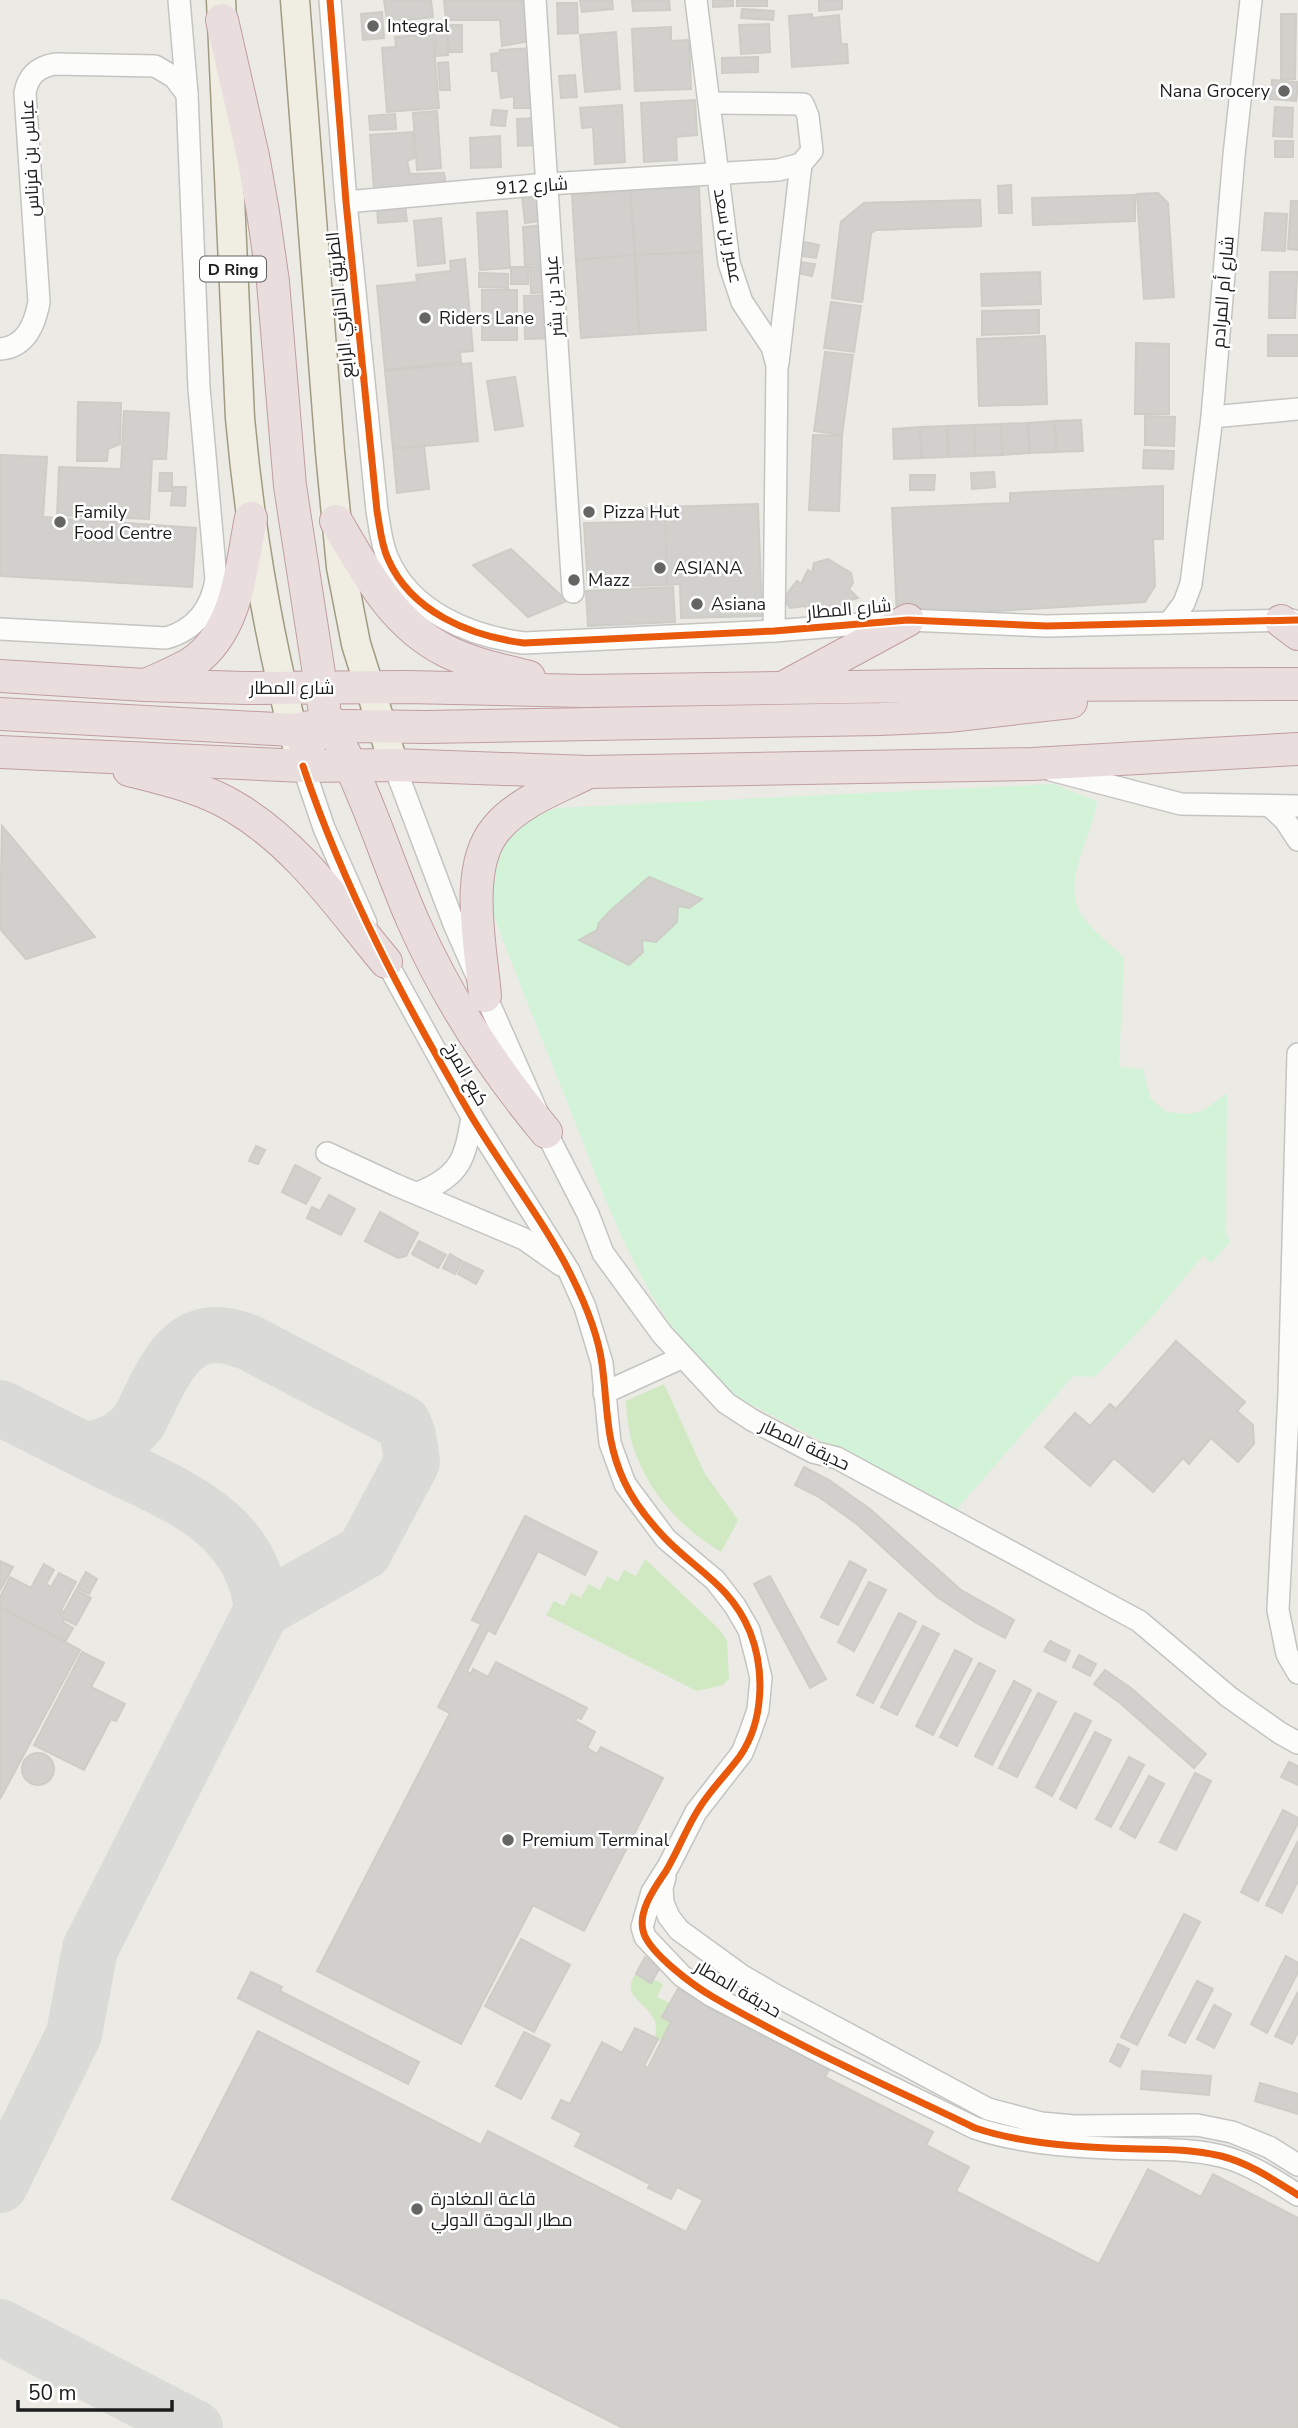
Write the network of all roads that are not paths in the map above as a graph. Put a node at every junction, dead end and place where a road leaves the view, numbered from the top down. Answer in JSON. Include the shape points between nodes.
{"nodes":[{"id":1,"x":179,"y":0,"type":"edge"},
{"id":2,"x":295,"y":0,"type":"edge"},
{"id":3,"x":330,"y":0,"type":"edge"},
{"id":4,"x":535,"y":0,"type":"edge"},
{"id":5,"x":696,"y":0,"type":"edge"},
{"id":6,"x":1251,"y":0,"type":"edge"},
{"id":7,"x":221,"y":10,"type":"edge"},
{"id":8,"x":182,"y":37,"type":"junction"},
{"id":9,"x":155,"y":66,"type":"junction"},
{"id":10,"x":187,"y":94,"type":"junction"},
{"id":11,"x":713,"y":103,"type":"dead end"},
{"id":12,"x":801,"y":164,"type":"junction"},
{"id":13,"x":718,"y":175,"type":"junction"},
{"id":14,"x":547,"y":184,"type":"junction"},
{"id":15,"x":346,"y":202,"type":"junction"},
{"id":16,"x":0,"y":349,"type":"edge"},
{"id":17,"x":777,"y":365,"type":"junction"},
{"id":18,"x":1298,"y":409,"type":"edge"},
{"id":19,"x":1212,"y":417,"type":"junction"},
{"id":20,"x":251,"y":518,"type":"junction"},
{"id":21,"x":336,"y":521,"type":"junction"},
{"id":22,"x":1191,"y":584,"type":"junction"},
{"id":23,"x":573,"y":592,"type":"dead end"},
{"id":24,"x":415,"y":596,"type":"joint"},
{"id":25,"x":908,"y":620,"type":"junction"},
{"id":26,"x":1217,"y":622,"type":"junction"},
{"id":27,"x":1169,"y":623,"type":"junction"},
{"id":28,"x":1292,"y":625,"type":"edge"},
{"id":29,"x":0,"y":629,"type":"edge"},
{"id":30,"x":774,"y":631,"type":"junction"},
{"id":31,"x":0,"y":676,"type":"edge"},
{"id":32,"x":1245,"y":684,"type":"junction"},
{"id":33,"x":1298,"y":684,"type":"edge"},
{"id":34,"x":145,"y":685,"type":"junction"},
{"id":35,"x":368,"y":687,"type":"junction"},
{"id":36,"x":321,"y":688,"type":"junction"},
{"id":37,"x":782,"y":688,"type":"junction"},
{"id":38,"x":282,"y":689,"type":"junction"},
{"id":39,"x":584,"y":691,"type":"junction"},
{"id":40,"x":0,"y":714,"type":"edge"},
{"id":41,"x":331,"y":726,"type":"junction"},
{"id":42,"x":382,"y":726,"type":"junction"},
{"id":43,"x":293,"y":730,"type":"junction"},
{"id":44,"x":1298,"y":749,"type":"edge"},
{"id":45,"x":74,"y":755,"type":"junction"},
{"id":46,"x":2,"y":757,"type":"edge"},
{"id":47,"x":1032,"y":764,"type":"junction"},
{"id":48,"x":349,"y":765,"type":"junction"},
{"id":49,"x":394,"y":765,"type":"junction"},
{"id":50,"x":303,"y":766,"type":"junction"},
{"id":51,"x":588,"y":772,"type":"junction"},
{"id":52,"x":1298,"y":806,"type":"edge"},
{"id":53,"x":1271,"y":807,"type":"junction"},
{"id":54,"x":1298,"y":840,"type":"edge"},
{"id":55,"x":386,"y":962,"type":"junction"},
{"id":56,"x":485,"y":996,"type":"junction"},
{"id":57,"x":1298,"y":1054,"type":"edge"},
{"id":58,"x":472,"y":1117,"type":"junction"},
{"id":59,"x":546,"y":1132,"type":"junction"},
{"id":60,"x":327,"y":1153,"type":"dead end"},
{"id":61,"x":418,"y":1193,"type":"junction"},
{"id":62,"x":1296,"y":1214,"type":"edge"},
{"id":63,"x":569,"y":1271,"type":"junction"},
{"id":64,"x":683,"y":1357,"type":"junction"},
{"id":65,"x":604,"y":1393,"type":"junction"},
{"id":66,"x":1298,"y":1673,"type":"edge"},
{"id":67,"x":1292,"y":1734,"type":"edge"},
{"id":68,"x":669,"y":1865,"type":"junction"},
{"id":69,"x":1298,"y":2165,"type":"edge"},
{"id":70,"x":1298,"y":2195,"type":"edge"}],
"edges":[{"from":1,"to":8,"type":"street"},
{"from":2,"to":21,"type":"main road","name":"الطريق الدائري الرابع"},
{"from":3,"to":15,"type":"street","name":"الطريق الدائري الرابع"},
{"from":4,"to":14,"type":"street","name":"عباد بن بشر"},
{"from":5,"to":13,"type":"street","name":"عمير بن سعد"},
{"from":6,"to":19,"type":"street","name":"شارع أم المرادم"},
{"from":7,"to":20,"type":"main road","number":"D Ring","via":[[240,418]]},
{"from":7,"to":36,"type":"highway","via":[[253,156],[271,270],[290,486]]},
{"from":8,"to":9,"type":"street"},
{"from":8,"to":10,"type":"street"},
{"from":9,"to":10,"type":"street","via":[[174,76]]},
{"from":9,"to":16,"type":"street","name":"عباس بن فرناس","via":[[55,64],[43,66],[27,83],[39,302],[35,324],[24,339]]},
{"from":10,"to":29,"type":"street","via":[[199,388],[216,579],[208,607],[176,635],[154,638]]},
{"from":11,"to":12,"type":"street","via":[[803,104],[812,141]]},
{"from":12,"to":13,"type":"street","name":"شارع 912"},
{"from":12,"to":17,"type":"street"},
{"from":13,"to":14,"type":"street","name":"شارع 912"},
{"from":13,"to":17,"type":"street","name":"عمير بن سعد","via":[[735,283],[772,347]]},
{"from":14,"to":15,"type":"street","name":"شارع 912"},
{"from":14,"to":23,"type":"street","name":"عباد بن بشر"},
{"from":15,"to":24,"type":"street","name":"الطريق الدائري الرابع","via":[[381,534],[388,560]]},
{"from":17,"to":30,"type":"street","name":"عمير بن سعد"},
{"from":18,"to":19,"type":"street"},
{"from":19,"to":22,"type":"street","name":"شارع أم المرادم"},
{"from":20,"to":34,"type":"highway","via":[[233,600],[221,631],[192,662]]},
{"from":20,"to":38,"type":"main road","number":"D Ring"},
{"from":21,"to":35,"type":"main road","name":"الطريق الدائري الرابع","via":[[353,631]]},
{"from":21,"to":39,"type":"highway","via":[[396,614],[424,638],[473,662]]},
{"from":22,"to":26,"type":"street"},
{"from":22,"to":27,"type":"street","name":"شارع أم المرادم"},
{"from":24,"to":30,"type":"street","name":"شارع المطار","via":[[469,632],[524,643]]},
{"from":25,"to":27,"type":"street","name":"شارع المطار","via":[[1047,626]]},
{"from":25,"to":30,"type":"street","name":"شارع المطار"},
{"from":25,"to":37,"type":"highway"},
{"from":26,"to":27,"type":"street","name":"شارع المطار"},
{"from":26,"to":28,"type":"street","name":"شارع المطار"},
{"from":31,"to":34,"type":"highway","name":"شارع المطار"},
{"from":32,"to":33,"type":"highway","name":"شارع المطار"},
{"from":32,"to":37,"type":"highway","name":"شارع المطار"},
{"from":32,"to":42,"type":"highway","via":[[948,716]]},
{"from":34,"to":38,"type":"highway","name":"شارع المطار"},
{"from":35,"to":36,"type":"highway","name":"شارع المطار"},
{"from":35,"to":39,"type":"highway","name":"شارع المطار"},
{"from":35,"to":41,"type":"highway","via":[[357,709]]},
{"from":35,"to":42,"type":"main road","name":"الطريق الدائري الرابع"},
{"from":36,"to":38,"type":"highway","name":"شارع المطار"},
{"from":36,"to":41,"type":"highway"},
{"from":37,"to":39,"type":"highway","name":"شارع المطار"},
{"from":38,"to":41,"type":"highway","via":[[305,696]]},
{"from":38,"to":43,"type":"main road","number":"D Ring"},
{"from":40,"to":43,"type":"highway"},
{"from":41,"to":42,"type":"highway"},
{"from":41,"to":43,"type":"highway"},
{"from":41,"to":48,"type":"highway"},
{"from":41,"to":49,"type":"highway","via":[[361,756]]},
{"from":41,"to":50,"type":"highway","via":[[309,743]]},
{"from":42,"to":49,"type":"main road","name":"الطريق الدائري الرابع"},
{"from":43,"to":50,"type":"main road","number":"D Ring"},
{"from":44,"to":47,"type":"highway"},
{"from":45,"to":46,"type":"highway"},
{"from":45,"to":50,"type":"highway"},
{"from":45,"to":55,"type":"highway","via":[[196,790],[265,827],[291,850]]},
{"from":47,"to":51,"type":"highway"},
{"from":47,"to":53,"type":"street","via":[[1181,804]]},
{"from":48,"to":49,"type":"highway"},
{"from":48,"to":50,"type":"highway"},
{"from":48,"to":59,"type":"highway","via":[[440,978],[494,1065]]},
{"from":49,"to":51,"type":"highway"},
{"from":49,"to":56,"type":"street"},
{"from":50,"to":55,"type":"street","name":"كبع المرخ","via":[[339,862]]},
{"from":51,"to":56,"type":"highway","via":[[519,810],[497,827],[486,845],[477,884]]},
{"from":52,"to":53,"type":"street"},
{"from":53,"to":54,"type":"street"},
{"from":55,"to":58,"type":"street","name":"كبع المرخ"},
{"from":56,"to":59,"type":"street"},
{"from":57,"to":62,"type":"street"},
{"from":58,"to":61,"type":"street","via":[[459,1166],[445,1181]]},
{"from":58,"to":63,"type":"street","name":"كبع المرخ"},
{"from":59,"to":64,"type":"street","via":[[603,1253],[646,1316]]},
{"from":60,"to":61,"type":"street"},
{"from":61,"to":63,"type":"street","via":[[524,1239]]},
{"from":62,"to":66,"type":"street","via":[[1278,1610],[1287,1654]]},
{"from":63,"to":65,"type":"street","name":"كبع المرخ","via":[[594,1329]]},
{"from":64,"to":65,"type":"street"},
{"from":64,"to":67,"type":"street","name":"حديقة المطار","via":[[726,1403],[752,1420],[813,1452],[837,1458],[1139,1621],[1228,1696]]},
{"from":65,"to":68,"type":"street","name":"حديقة المطار","via":[[610,1443],[625,1484],[666,1539],[715,1580],[735,1606],[749,1630],[761,1678],[758,1710],[743,1753],[696,1812]]},
{"from":68,"to":69,"type":"street","via":[[663,1903],[679,1930],[756,1985],[988,2109],[1074,2126],[1197,2125],[1232,2132]]},
{"from":68,"to":70,"type":"street","name":"حديقة المطار","via":[[647,1906],[642,1927],[645,1937],[682,1976],[712,1996],[1001,2137],[1222,2156]]}]}
